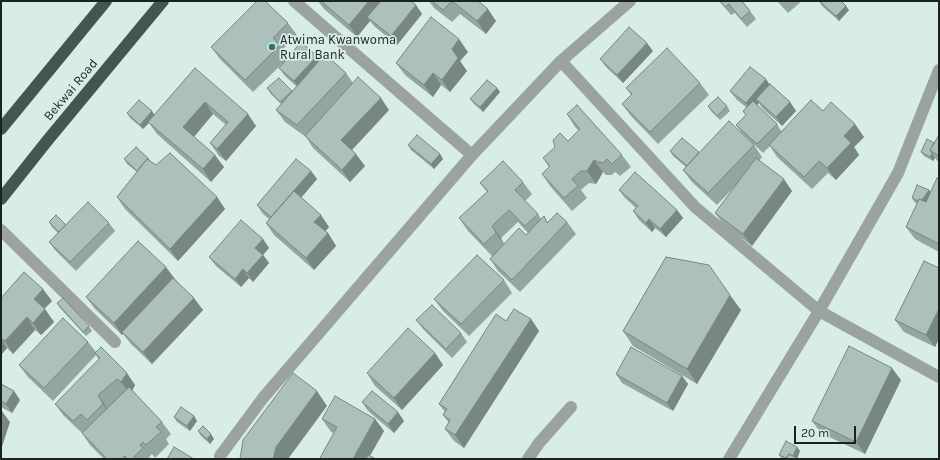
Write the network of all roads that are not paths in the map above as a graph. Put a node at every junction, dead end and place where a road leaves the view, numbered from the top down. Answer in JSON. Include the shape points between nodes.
{"nodes":[{"id":1,"x":106,"y":1,"type":"edge"},
{"id":2,"x":163,"y":1,"type":"edge"},
{"id":3,"x":294,"y":1,"type":"edge"},
{"id":4,"x":630,"y":1,"type":"edge"},
{"id":5,"x":561,"y":61,"type":"junction"},
{"id":6,"x":939,"y":70,"type":"edge"},
{"id":7,"x":1,"y":129,"type":"edge"},
{"id":8,"x":472,"y":155,"type":"junction"},
{"id":9,"x":1,"y":199,"type":"edge"},
{"id":10,"x":1,"y":230,"type":"edge"},
{"id":11,"x":819,"y":311,"type":"junction"},
{"id":12,"x":116,"y":342,"type":"dead end"},
{"id":13,"x":939,"y":376,"type":"edge"},
{"id":14,"x":571,"y":407,"type":"dead end"},
{"id":15,"x":220,"y":459,"type":"edge"},
{"id":16,"x":528,"y":459,"type":"edge"},
{"id":17,"x":729,"y":459,"type":"edge"}],
"edges":[{"from":1,"to":7,"type":"highway"},
{"from":2,"to":9,"type":"highway","name":"Bekwai Road"},
{"from":3,"to":8,"type":"street"},
{"from":4,"to":5,"type":"street"},
{"from":5,"to":8,"type":"street"},
{"from":5,"to":11,"type":"street","via":[[695,207]]},
{"from":6,"to":11,"type":"street","via":[[898,173]]},
{"from":8,"to":15,"type":"street","via":[[263,398]]},
{"from":10,"to":12,"type":"street"},
{"from":11,"to":13,"type":"street"},
{"from":11,"to":17,"type":"street"},
{"from":14,"to":16,"type":"street"}]}
